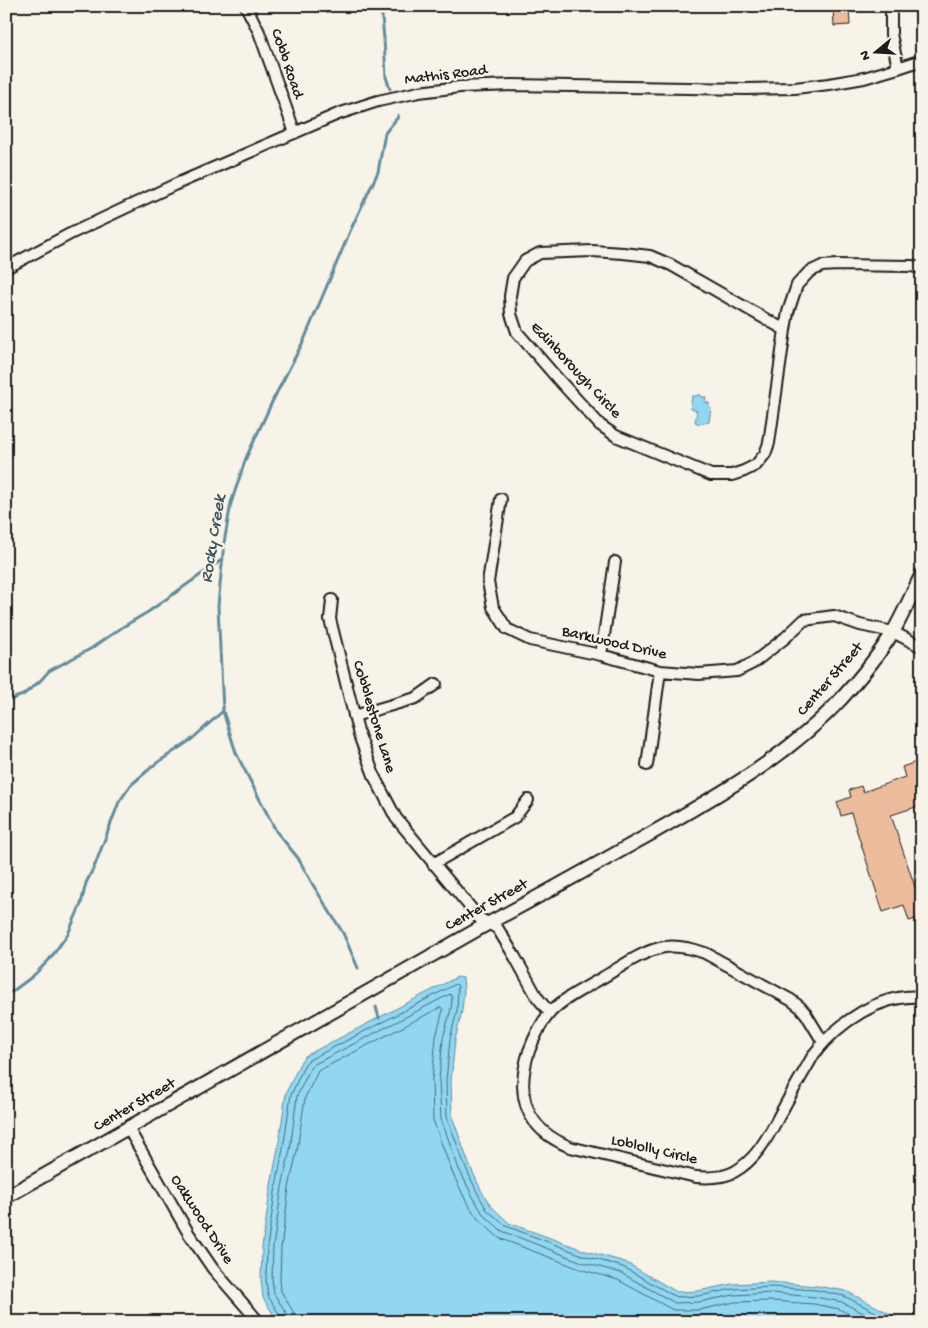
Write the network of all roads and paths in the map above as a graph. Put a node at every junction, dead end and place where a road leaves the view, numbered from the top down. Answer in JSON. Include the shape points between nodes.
{"nodes":[{"id":1,"x":246,"y":6,"type":"edge"},
{"id":2,"x":891,"y":6,"type":"edge"},
{"id":3,"x":922,"y":60,"type":"edge"},
{"id":4,"x":898,"y":68,"type":"junction"},
{"id":5,"x":295,"y":132,"type":"junction"},
{"id":6,"x":6,"y":268,"type":"edge"},
{"id":7,"x":922,"y":268,"type":"edge"},
{"id":8,"x":785,"y":330,"type":"junction"},
{"id":9,"x":501,"y":500,"type":"dead end"},
{"id":10,"x":614,"y":562,"type":"dead end"},
{"id":11,"x":922,"y":574,"type":"edge"},
{"id":12,"x":332,"y":600,"type":"dead end"},
{"id":13,"x":893,"y":632,"type":"junction"},
{"id":14,"x":922,"y":647,"type":"edge"},
{"id":15,"x":601,"y":655,"type":"junction"},
{"id":16,"x":660,"y":671,"type":"junction"},
{"id":17,"x":436,"y":684,"type":"dead end"},
{"id":18,"x":354,"y":716,"type":"junction"},
{"id":19,"x":647,"y":765,"type":"dead end"},
{"id":20,"x":528,"y":800,"type":"dead end"},
{"id":21,"x":433,"y":864,"type":"junction"},
{"id":22,"x":489,"y":923,"type":"junction"},
{"id":23,"x":922,"y":997,"type":"edge"},
{"id":24,"x":549,"y":1012,"type":"junction"},
{"id":25,"x":823,"y":1042,"type":"junction"},
{"id":26,"x":128,"y":1128,"type":"junction"},
{"id":27,"x":6,"y":1197,"type":"edge"},
{"id":28,"x":259,"y":1322,"type":"edge"}],
"edges":[{"from":1,"to":5,"type":"street","name":"Cobb Road","via":[[259,32]]},
{"from":2,"to":4,"type":"street","via":[[891,34]]},
{"from":3,"to":4,"type":"street","name":"Mathis Road"},
{"from":4,"to":5,"type":"street","name":"Mathis Road","via":[[864,78],[795,88],[460,87],[378,101]]},
{"from":5,"to":6,"type":"street","name":"Mathis Road","via":[[165,189]]},
{"from":7,"to":8,"type":"street","name":"Edinborough Circle","via":[[822,266],[809,272],[797,285]]},
{"from":8,"to":8,"type":"street","name":"Edinborough Circle","via":[[671,264],[650,256],[592,251],[540,253],[525,261],[513,278],[510,296],[517,332],[600,425],[616,436],[711,475],[732,475],[744,471],[756,465],[765,454],[774,415]]},
{"from":9,"to":15,"type":"street","name":"Barkwood Drive","via":[[488,582],[493,607],[507,629],[530,640]]},
{"from":10,"to":15,"type":"street"},
{"from":11,"to":13,"type":"street","name":"Center Street"},
{"from":12,"to":18,"type":"street","name":"Cobblestone Lane","via":[[330,619]]},
{"from":13,"to":14,"type":"street","name":"Barkwood Drive"},
{"from":13,"to":16,"type":"street","name":"Barkwood Drive","via":[[834,616],[804,620],[785,638],[737,671],[699,674]]},
{"from":13,"to":22,"type":"street","name":"Center Street","via":[[842,698],[811,729],[772,760],[712,799]]},
{"from":15,"to":16,"type":"street","name":"Barkwood Drive"},
{"from":16,"to":19,"type":"street"},
{"from":17,"to":18,"type":"street","via":[[416,698]]},
{"from":18,"to":21,"type":"street","name":"Cobblestone Lane","via":[[374,778],[396,818]]},
{"from":20,"to":21,"type":"street","via":[[516,817]]},
{"from":21,"to":22,"type":"street","name":"Cobblestone Lane","via":[[480,919]]},
{"from":22,"to":24,"type":"street","via":[[498,929]]},
{"from":22,"to":26,"type":"street","name":"Center Street"},
{"from":23,"to":25,"type":"street","name":"Loblolly Circle","via":[[895,998],[873,1006]]},
{"from":24,"to":25,"type":"street","name":"Loblolly Circle","via":[[645,954],[664,947],[683,947],[704,953],[791,1000],[806,1014]]},
{"from":24,"to":25,"type":"street","name":"Loblolly Circle","via":[[531,1045],[523,1077],[523,1097],[537,1126],[551,1138],[570,1147],[696,1177],[725,1175],[755,1156]]},
{"from":26,"to":27,"type":"street","name":"Center Street"},
{"from":26,"to":28,"type":"street","name":"Oakwood Drive","via":[[189,1234],[213,1269]]}]}
